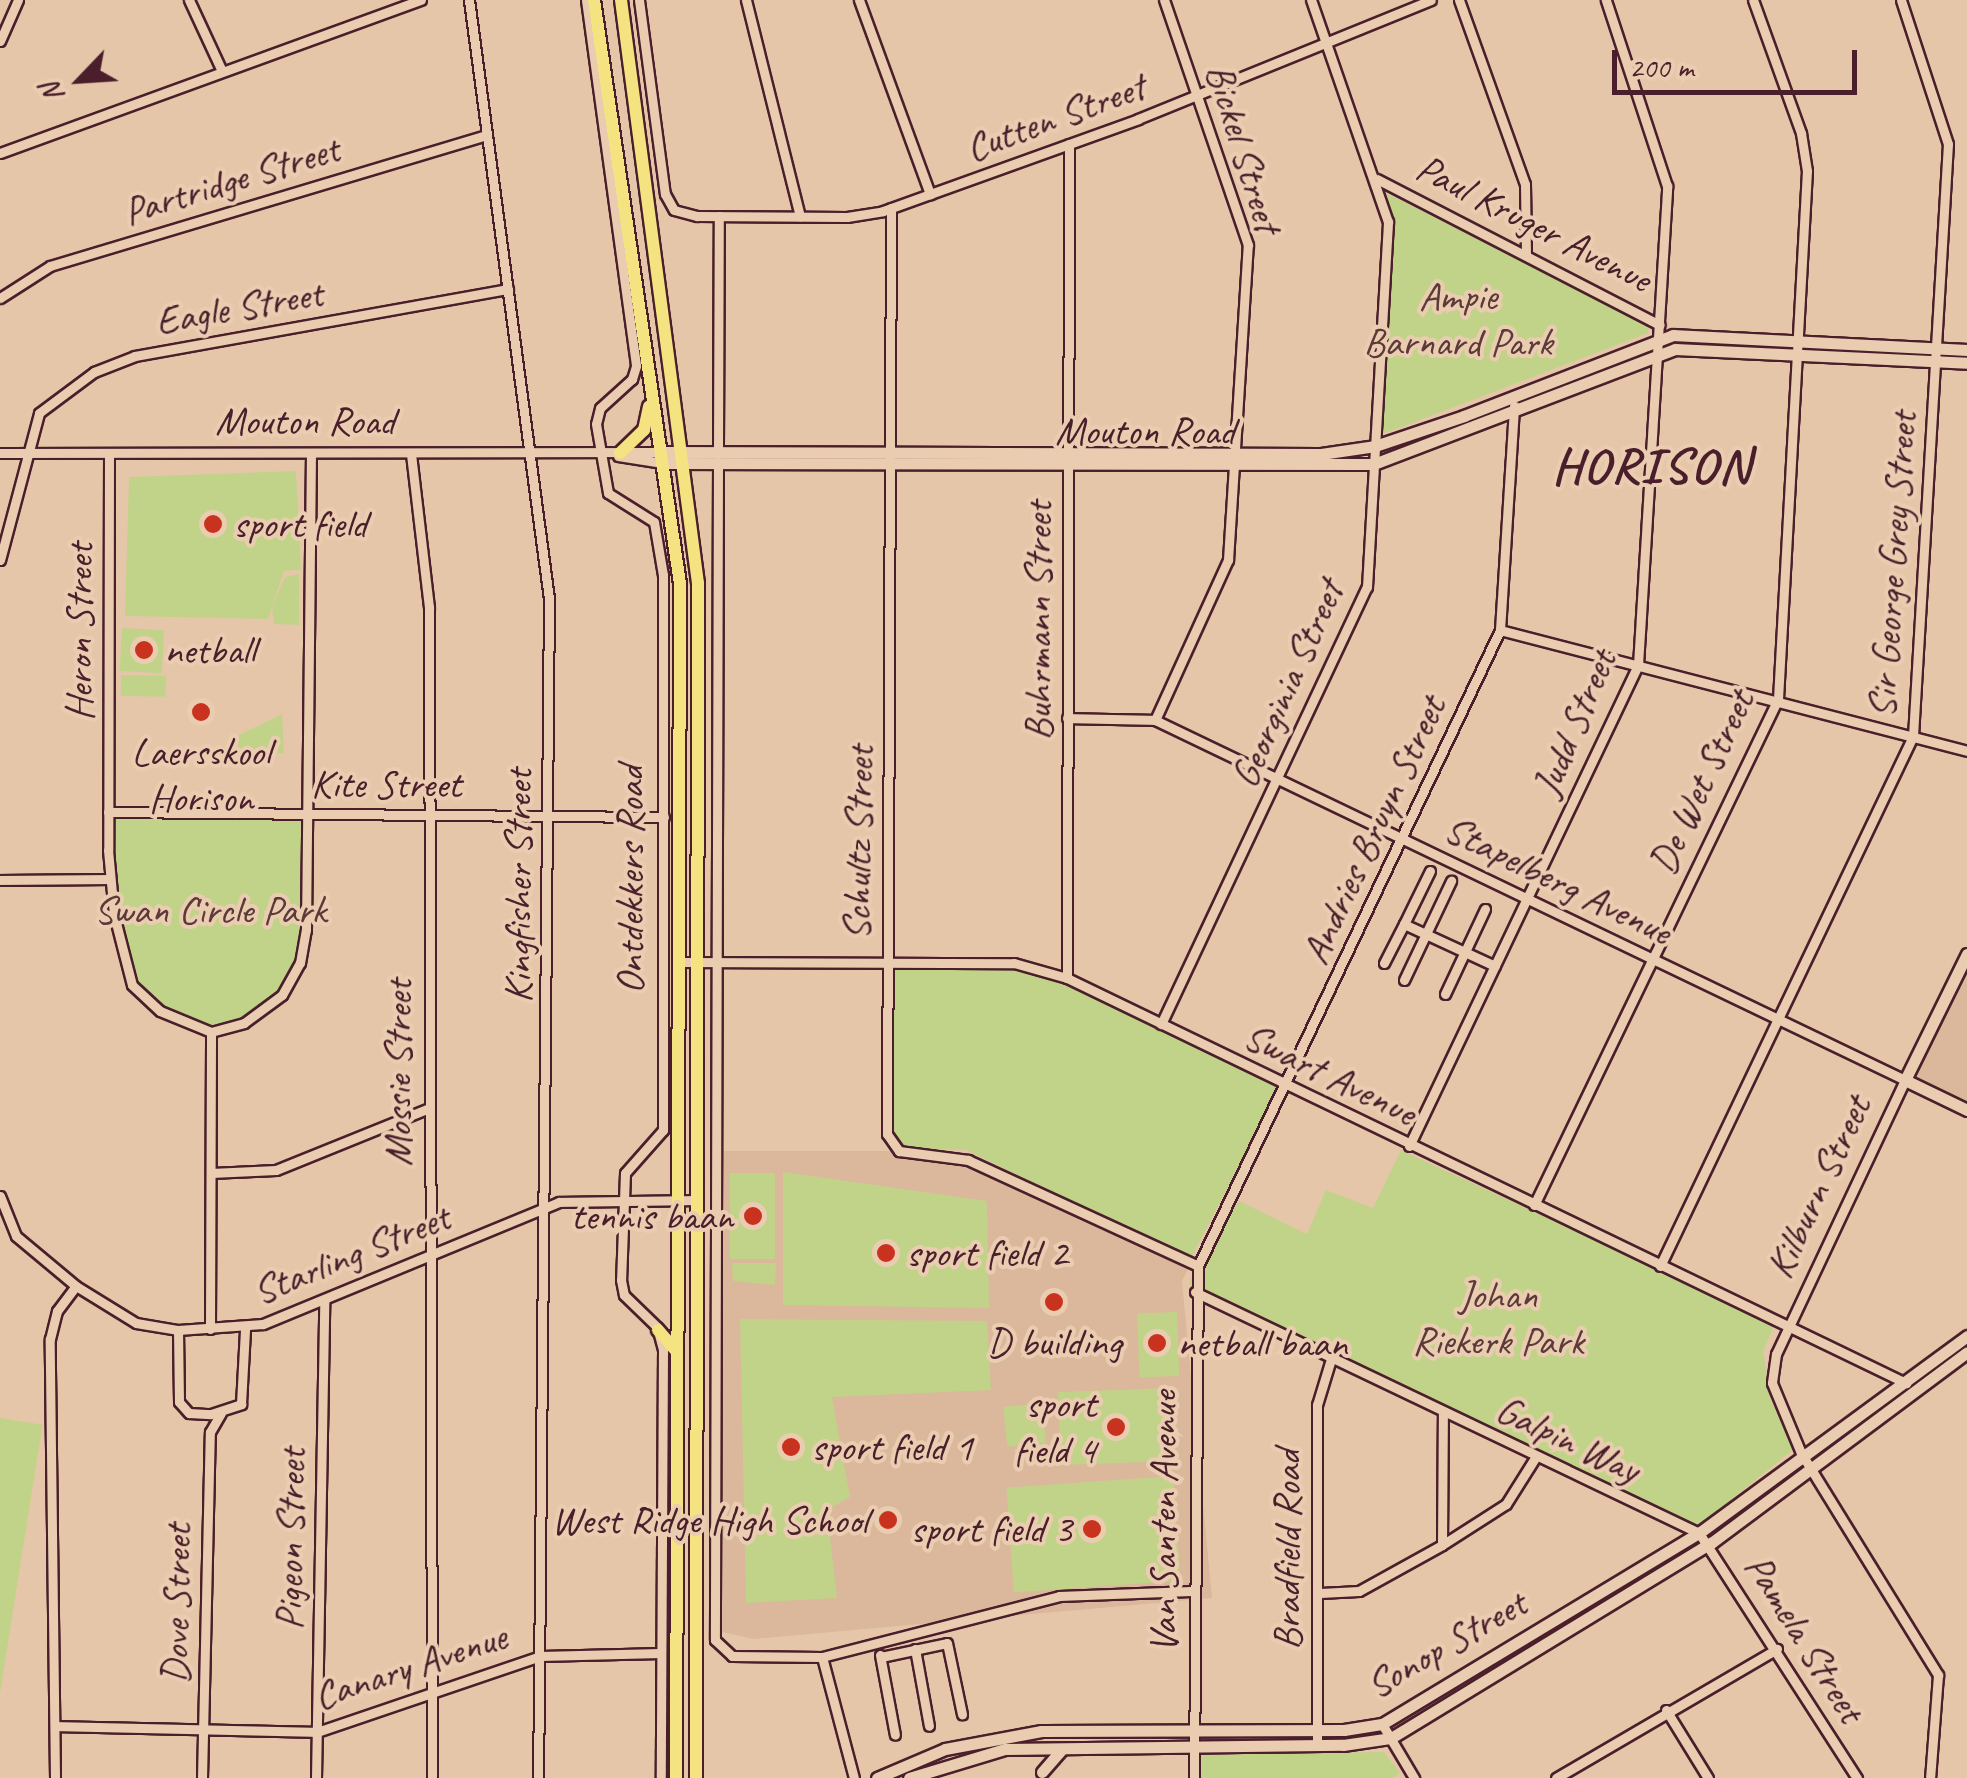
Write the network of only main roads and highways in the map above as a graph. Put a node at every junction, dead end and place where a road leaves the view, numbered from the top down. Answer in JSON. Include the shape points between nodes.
{"nodes":[{"id":1,"x":594,"y":0,"type":"edge"},
{"id":2,"x":621,"y":0,"type":"edge"},
{"id":3,"x":649,"y":360,"type":"junction"},
{"id":4,"x":611,"y":454,"type":"road end"},
{"id":5,"x":658,"y":1330,"type":"road end"},
{"id":6,"x":676,"y":1351,"type":"junction"},
{"id":7,"x":676,"y":1778,"type":"edge"},
{"id":8,"x":696,"y":1778,"type":"edge"}],
"edges":[{"from":1,"to":3,"type":"main road","name":"Ontdekkers Road"},
{"from":2,"to":8,"type":"main road","name":"Ontdekkers Road","via":[[698,583]]},
{"from":3,"to":4,"type":"main road","via":[[647,424]]},
{"from":3,"to":6,"type":"main road","name":"Ontdekkers Road","via":[[680,584]]},
{"from":5,"to":6,"type":"main road"},
{"from":6,"to":7,"type":"main road","name":"Ontdekkers Road"}]}
